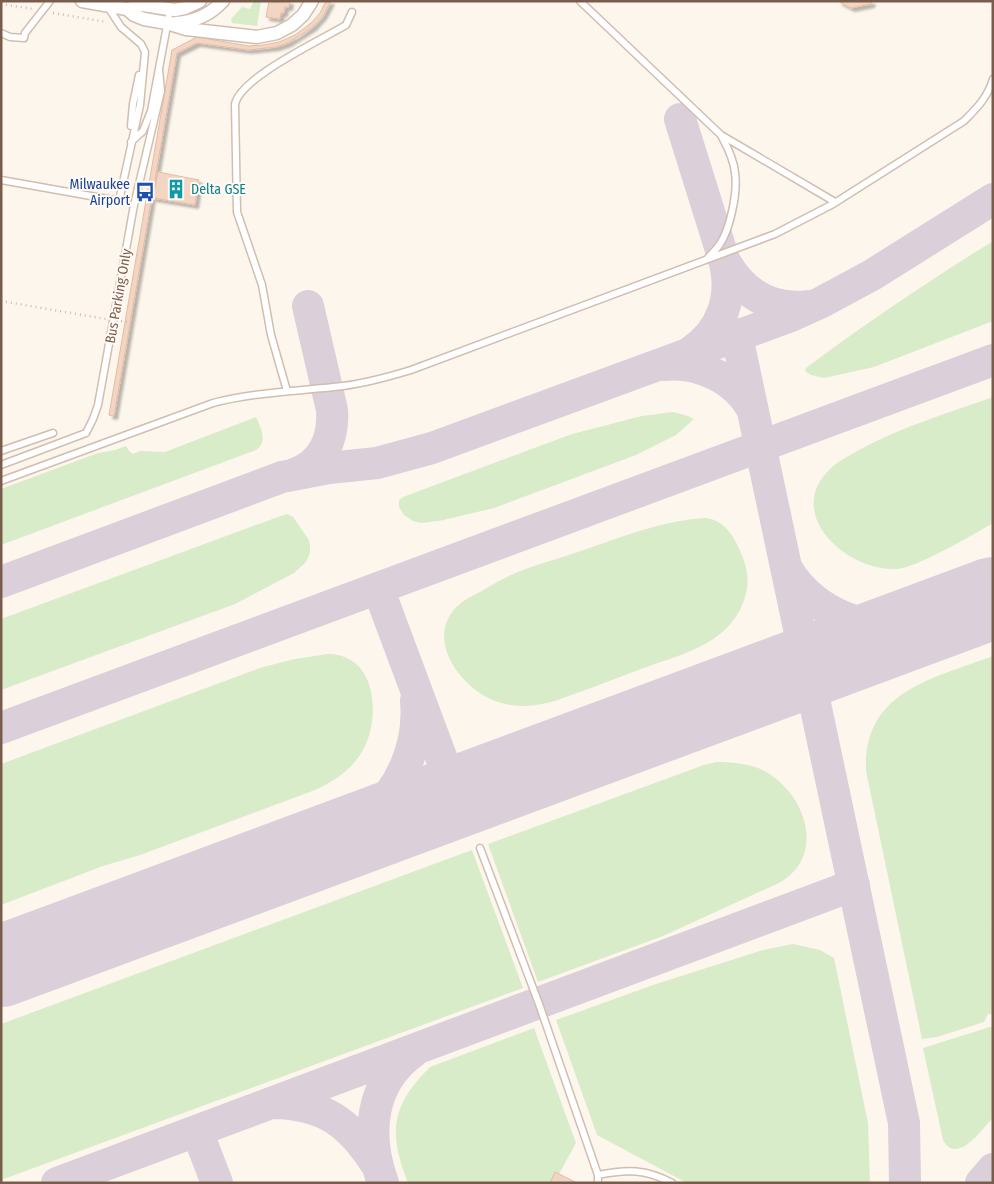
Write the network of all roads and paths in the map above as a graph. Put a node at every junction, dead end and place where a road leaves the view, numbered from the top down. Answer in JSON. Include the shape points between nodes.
{"nodes":[{"id":1,"x":50,"y":1,"type":"edge"},
{"id":2,"x":82,"y":1,"type":"edge"},
{"id":3,"x":200,"y":1,"type":"edge"},
{"id":4,"x":223,"y":1,"type":"edge"},
{"id":5,"x":312,"y":1,"type":"edge"},
{"id":6,"x":580,"y":1,"type":"edge"},
{"id":7,"x":1,"y":4,"type":"edge"},
{"id":8,"x":128,"y":5,"type":"edge"},
{"id":9,"x":107,"y":6,"type":"junction"},
{"id":10,"x":170,"y":10,"type":"junction"},
{"id":11,"x":42,"y":11,"type":"junction"},
{"id":12,"x":352,"y":12,"type":"dead end"},
{"id":13,"x":168,"y":23,"type":"junction"},
{"id":14,"x":120,"y":24,"type":"junction"},
{"id":15,"x":1,"y":33,"type":"edge"},
{"id":16,"x":159,"y":69,"type":"junction"},
{"id":17,"x":993,"y":79,"type":"edge"},
{"id":18,"x":721,"y":136,"type":"junction"},
{"id":19,"x":130,"y":143,"type":"junction"},
{"id":20,"x":1,"y":180,"type":"edge"},
{"id":21,"x":835,"y":202,"type":"junction"},
{"id":22,"x":705,"y":262,"type":"junction"},
{"id":23,"x":1,"y":301,"type":"edge"},
{"id":24,"x":113,"y":320,"type":"junction"},
{"id":25,"x":128,"y":322,"type":"dead end"},
{"id":26,"x":287,"y":391,"type":"junction"},
{"id":27,"x":52,"y":432,"type":"dead end"},
{"id":28,"x":1,"y":452,"type":"edge"},
{"id":29,"x":1,"y":464,"type":"edge"},
{"id":30,"x":1,"y":481,"type":"edge"},
{"id":31,"x":480,"y":848,"type":"dead end"},
{"id":32,"x":598,"y":1175,"type":"junction"},
{"id":33,"x":598,"y":1183,"type":"edge"},
{"id":34,"x":672,"y":1183,"type":"edge"}],
"edges":[{"from":1,"to":11,"type":"lane"},
{"from":2,"to":9,"type":"street"},
{"from":3,"to":10,"type":"street"},
{"from":4,"to":13,"type":"street","via":[[201,17]]},
{"from":5,"to":13,"type":"street","via":[[303,16],[292,25],[267,36],[246,37],[186,29]]},
{"from":6,"to":18,"type":"lane"},
{"from":7,"to":11,"type":"path"},
{"from":8,"to":9,"type":"street"},
{"from":8,"to":10,"type":"street"},
{"from":8,"to":13,"type":"street","via":[[134,15]]},
{"from":9,"to":14,"type":"lane"},
{"from":10,"to":13,"type":"lane"},
{"from":11,"to":14,"type":"path"},
{"from":11,"to":15,"type":"lane","via":[[24,38]]},
{"from":12,"to":26,"type":"lane","via":[[346,24],[254,79],[235,104],[237,212],[259,275]]},
{"from":13,"to":16,"type":"lane"},
{"from":14,"to":19,"type":"lane","via":[[145,52],[140,105]]},
{"from":16,"to":19,"type":"lane","via":[[151,111],[142,131]]},
{"from":16,"to":24,"type":"lane","name":"Bus Parking Only","via":[[162,91],[134,205]]},
{"from":17,"to":21,"type":"lane","via":[[981,104],[964,120]]},
{"from":18,"to":21,"type":"lane"},
{"from":18,"to":22,"type":"lane","via":[[732,158],[735,187],[727,230]]},
{"from":19,"to":20,"type":"lane","via":[[120,201]]},
{"from":21,"to":22,"type":"lane","via":[[775,234]]},
{"from":22,"to":26,"type":"lane","via":[[410,370],[364,383]]},
{"from":23,"to":24,"type":"path"},
{"from":24,"to":25,"type":"path"},
{"from":24,"to":29,"type":"lane","name":"Bus Parking Only","via":[[98,405],[86,433]]},
{"from":26,"to":30,"type":"lane","via":[[213,403]]},
{"from":27,"to":28,"type":"lane"},
{"from":31,"to":32,"type":"lane","via":[[539,1004]]},
{"from":32,"to":33,"type":"lane"},
{"from":32,"to":34,"type":"lane","via":[[639,1170]]}]}
